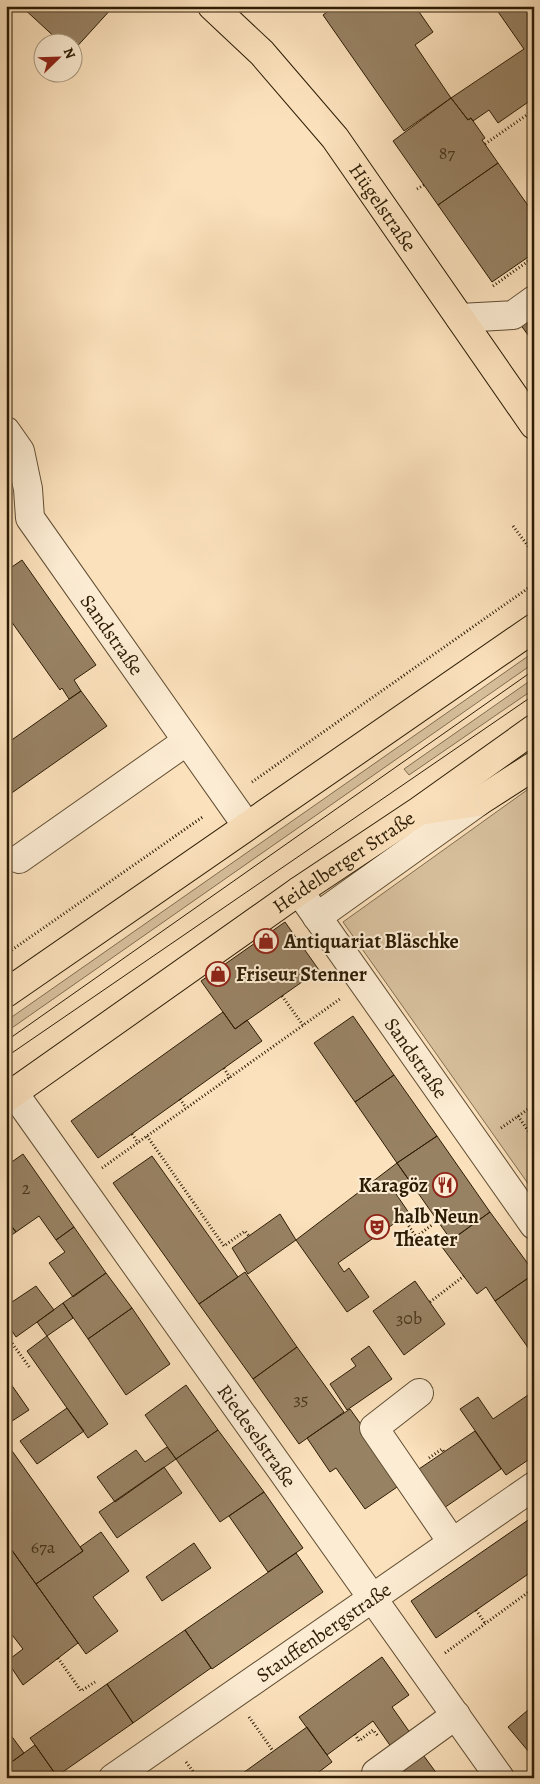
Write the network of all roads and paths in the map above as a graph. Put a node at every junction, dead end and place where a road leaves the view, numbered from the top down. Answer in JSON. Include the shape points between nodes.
{"nodes":[{"id":1,"x":212,"y":6,"type":"edge"},
{"id":2,"x":534,"y":110,"type":"edge"},
{"id":3,"x":485,"y":144,"type":"dead end"},
{"id":4,"x":424,"y":184,"type":"dead end"},
{"id":5,"x":417,"y":189,"type":"dead end"},
{"id":6,"x":534,"y":258,"type":"edge"},
{"id":7,"x":488,"y":290,"type":"dead end"},
{"id":8,"x":534,"y":300,"type":"edge"},
{"id":9,"x":460,"y":318,"type":"junction"},
{"id":10,"x":532,"y":418,"type":"edge"},
{"id":11,"x":6,"y":431,"type":"edge"},
{"id":12,"x":513,"y":526,"type":"dead end"},
{"id":13,"x":534,"y":554,"type":"edge"},
{"id":14,"x":534,"y":584,"type":"edge"},
{"id":15,"x":534,"y":628,"type":"edge"},
{"id":16,"x":534,"y":729,"type":"edge"},
{"id":17,"x":188,"y":741,"type":"junction"},
{"id":18,"x":534,"y":766,"type":"edge"},
{"id":19,"x":228,"y":799,"type":"junction"},
{"id":20,"x":478,"y":802,"type":"junction"},
{"id":21,"x":419,"y":811,"type":"junction"},
{"id":22,"x":247,"y":826,"type":"junction"},
{"id":23,"x":19,"y":859,"type":"dead end"},
{"id":24,"x":299,"y":891,"type":"junction"},
{"id":25,"x":317,"y":916,"type":"junction"},
{"id":26,"x":6,"y":954,"type":"edge"},
{"id":27,"x":6,"y":993,"type":"edge"},
{"id":28,"x":282,"y":996,"type":"dead end"},
{"id":29,"x":344,"y":996,"type":"dead end"},
{"id":30,"x":303,"y":1025,"type":"junction"},
{"id":31,"x":224,"y":1068,"type":"dead end"},
{"id":32,"x":230,"y":1078,"type":"junction"},
{"id":33,"x":10,"y":1096,"type":"edge"},
{"id":34,"x":180,"y":1100,"type":"dead end"},
{"id":35,"x":534,"y":1105,"type":"edge"},
{"id":36,"x":186,"y":1108,"type":"junction"},
{"id":37,"x":518,"y":1116,"type":"junction"},
{"id":38,"x":132,"y":1134,"type":"dead end"},
{"id":39,"x":147,"y":1136,"type":"junction"},
{"id":40,"x":534,"y":1139,"type":"edge"},
{"id":41,"x":138,"y":1142,"type":"junction"},
{"id":42,"x":478,"y":1145,"type":"junction"},
{"id":43,"x":98,"y":1171,"type":"dead end"},
{"id":44,"x":180,"y":1183,"type":"junction"},
{"id":45,"x":174,"y":1187,"type":"dead end"},
{"id":46,"x":403,"y":1217,"type":"dead end"},
{"id":47,"x":438,"y":1221,"type":"dead end"},
{"id":48,"x":534,"y":1225,"type":"edge"},
{"id":49,"x":249,"y":1236,"type":"dead end"},
{"id":50,"x":219,"y":1240,"type":"junction"},
{"id":51,"x":214,"y":1243,"type":"dead end"},
{"id":52,"x":464,"y":1276,"type":"dead end"},
{"id":53,"x":430,"y":1302,"type":"dead end"},
{"id":54,"x":6,"y":1335,"type":"edge"},
{"id":55,"x":30,"y":1368,"type":"dead end"},
{"id":56,"x":419,"y":1393,"type":"dead end"},
{"id":57,"x":534,"y":1486,"type":"edge"},
{"id":58,"x":452,"y":1542,"type":"junction"},
{"id":59,"x":534,"y":1588,"type":"edge"},
{"id":60,"x":372,"y":1597,"type":"junction"},
{"id":61,"x":476,"y":1610,"type":"dead end"},
{"id":62,"x":485,"y":1623,"type":"junction"},
{"id":63,"x":442,"y":1655,"type":"dead end"},
{"id":64,"x":58,"y":1658,"type":"dead end"},
{"id":65,"x":95,"y":1682,"type":"dead end"},
{"id":66,"x":246,"y":1714,"type":"dead end"},
{"id":67,"x":456,"y":1714,"type":"junction"},
{"id":68,"x":273,"y":1751,"type":"dead end"},
{"id":69,"x":182,"y":1758,"type":"dead end"},
{"id":70,"x":499,"y":1777,"type":"edge"},
{"id":71,"x":113,"y":1778,"type":"edge"},
{"id":72,"x":198,"y":1778,"type":"edge"},
{"id":73,"x":379,"y":1778,"type":"edge"}],
"edges":[{"from":1,"to":9,"type":"main road","name":"Hügelstraße","via":[[262,53],[335,138]]},
{"from":2,"to":3,"type":"path"},
{"from":4,"to":5,"type":"path"},
{"from":6,"to":7,"type":"path"},
{"from":8,"to":9,"type":"street","via":[[513,315]]},
{"from":9,"to":10,"type":"main road","name":"Hügelstraße"},
{"from":11,"to":17,"type":"street","name":"Sandstraße","via":[[20,451],[30,518]]},
{"from":12,"to":13,"type":"path"},
{"from":14,"to":19,"type":"path"},
{"from":15,"to":22,"type":"main road"},
{"from":16,"to":21,"type":"main road","name":"Heidelberger Straße"},
{"from":17,"to":19,"type":"street","name":"Sandstraße"},
{"from":17,"to":23,"type":"street"},
{"from":18,"to":20,"type":"main road"},
{"from":19,"to":22,"type":"street","name":"Sandstraße"},
{"from":19,"to":26,"type":"path"},
{"from":20,"to":21,"type":"main road"},
{"from":20,"to":25,"type":"street"},
{"from":21,"to":24,"type":"main road","name":"Heidelberger Straße"},
{"from":22,"to":27,"type":"main road"},
{"from":24,"to":25,"type":"street","name":"Sandstraße"},
{"from":24,"to":33,"type":"main road","name":"Heidelberger Straße"},
{"from":25,"to":42,"type":"street","name":"Sandstraße"},
{"from":28,"to":30,"type":"path"},
{"from":29,"to":30,"type":"path"},
{"from":30,"to":32,"type":"path"},
{"from":31,"to":32,"type":"path"},
{"from":32,"to":36,"type":"path"},
{"from":33,"to":60,"type":"street","name":"Riedeselstraße"},
{"from":34,"to":36,"type":"path"},
{"from":35,"to":37,"type":"path"},
{"from":36,"to":39,"type":"path"},
{"from":37,"to":40,"type":"path"},
{"from":37,"to":42,"type":"path"},
{"from":38,"to":41,"type":"path"},
{"from":39,"to":41,"type":"path"},
{"from":39,"to":44,"type":"path"},
{"from":41,"to":43,"type":"path"},
{"from":42,"to":48,"type":"street","name":"Sandstraße"},
{"from":44,"to":45,"type":"path"},
{"from":44,"to":50,"type":"path"},
{"from":46,"to":47,"type":"path","via":[[416,1237]]},
{"from":49,"to":50,"type":"path","via":[[245,1230],[224,1246]]},
{"from":50,"to":51,"type":"path"},
{"from":52,"to":53,"type":"path"},
{"from":54,"to":55,"type":"path"},
{"from":56,"to":58,"type":"street","via":[[374,1428]]},
{"from":57,"to":58,"type":"street","name":"Stauffenbergstraße"},
{"from":58,"to":60,"type":"street","name":"Stauffenbergstraße"},
{"from":59,"to":62,"type":"path"},
{"from":60,"to":67,"type":"street","name":"Riedeselstraße"},
{"from":60,"to":71,"type":"street","name":"Stauffenbergstraße"},
{"from":61,"to":62,"type":"path"},
{"from":62,"to":63,"type":"path"},
{"from":64,"to":65,"type":"path","via":[[81,1691]]},
{"from":66,"to":68,"type":"path"},
{"from":67,"to":70,"type":"street","name":"Riedeselstraße"},
{"from":67,"to":73,"type":"street","via":[[376,1773]]},
{"from":69,"to":72,"type":"path"}]}
